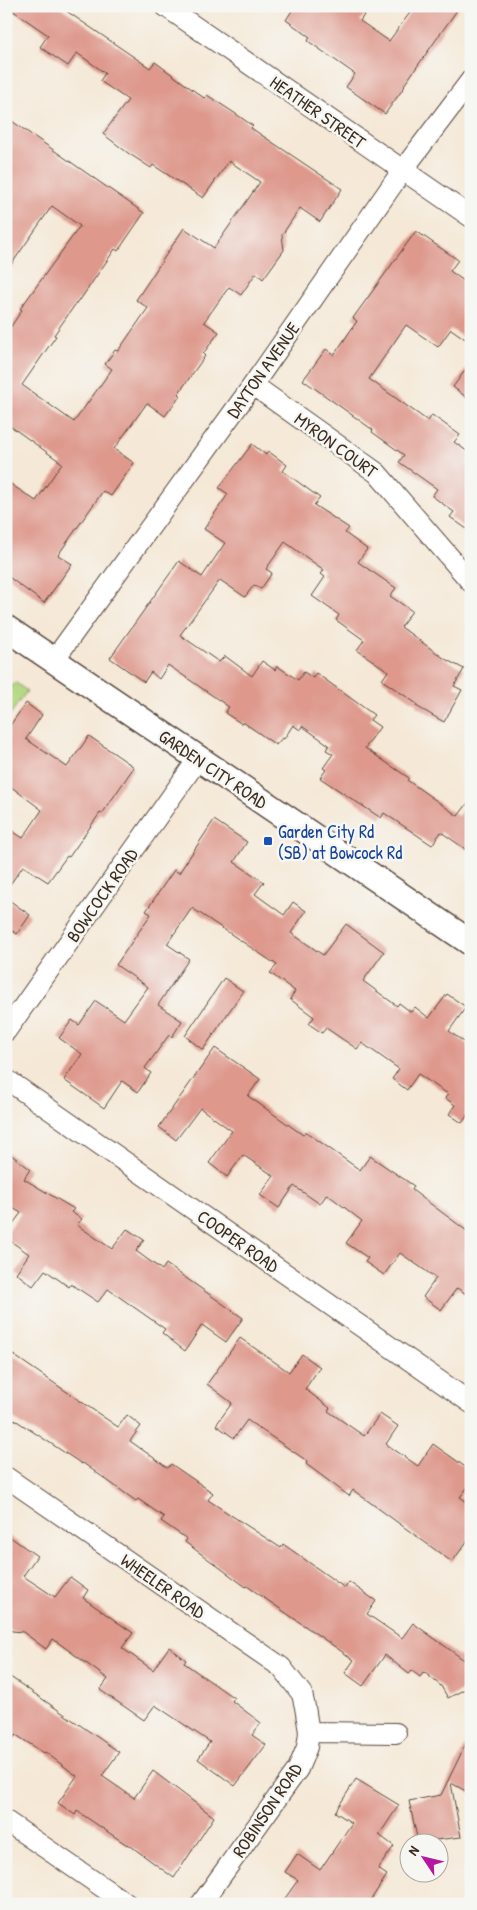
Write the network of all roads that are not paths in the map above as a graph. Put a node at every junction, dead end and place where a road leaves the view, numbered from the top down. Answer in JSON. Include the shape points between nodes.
{"nodes":[{"id":1,"x":165,"y":6,"type":"edge"},
{"id":2,"x":471,"y":80,"type":"edge"},
{"id":3,"x":402,"y":170,"type":"junction"},
{"id":4,"x":471,"y":217,"type":"edge"},
{"id":5,"x":253,"y":386,"type":"junction"},
{"id":6,"x":471,"y":582,"type":"edge"},
{"id":7,"x":6,"y":628,"type":"edge"},
{"id":8,"x":54,"y":660,"type":"junction"},
{"id":9,"x":198,"y":759,"type":"junction"},
{"id":10,"x":471,"y":943,"type":"edge"},
{"id":11,"x":6,"y":1031,"type":"edge"},
{"id":12,"x":6,"y":1079,"type":"edge"},
{"id":13,"x":471,"y":1403,"type":"edge"},
{"id":14,"x":6,"y":1477,"type":"edge"},
{"id":15,"x":305,"y":1707,"type":"joint"},
{"id":16,"x":309,"y":1732,"type":"junction"},
{"id":17,"x":396,"y":1733,"type":"dead end"},
{"id":18,"x":6,"y":1821,"type":"edge"},
{"id":19,"x":128,"y":1904,"type":"edge"},
{"id":20,"x":201,"y":1904,"type":"edge"}],
"edges":[{"from":1,"to":3,"type":"street","name":"HEATHER STREET"},
{"from":2,"to":3,"type":"street","name":"DAYTON AVENUE"},
{"from":3,"to":4,"type":"street","name":"HEATHER STREET"},
{"from":3,"to":5,"type":"street","name":"DAYTON AVENUE"},
{"from":5,"to":6,"type":"street","name":"MYRON COURT","via":[[377,473]]},
{"from":5,"to":8,"type":"street","name":"DAYTON AVENUE"},
{"from":7,"to":8,"type":"street","name":"GARDEN CITY ROAD"},
{"from":8,"to":9,"type":"street","name":"GARDEN CITY ROAD"},
{"from":9,"to":10,"type":"street","name":"GARDEN CITY ROAD"},
{"from":9,"to":11,"type":"street","name":"BOWCOCK ROAD"},
{"from":12,"to":13,"type":"street","name":"COOPER ROAD"},
{"from":14,"to":15,"type":"street","name":"WHEELER ROAD","via":[[281,1667],[302,1694]]},
{"from":15,"to":16,"type":"street","name":"ROBINSON ROAD"},
{"from":16,"to":17,"type":"street"},
{"from":16,"to":20,"type":"street","name":"ROBINSON ROAD","via":[[298,1769]]},
{"from":18,"to":19,"type":"street"}]}
